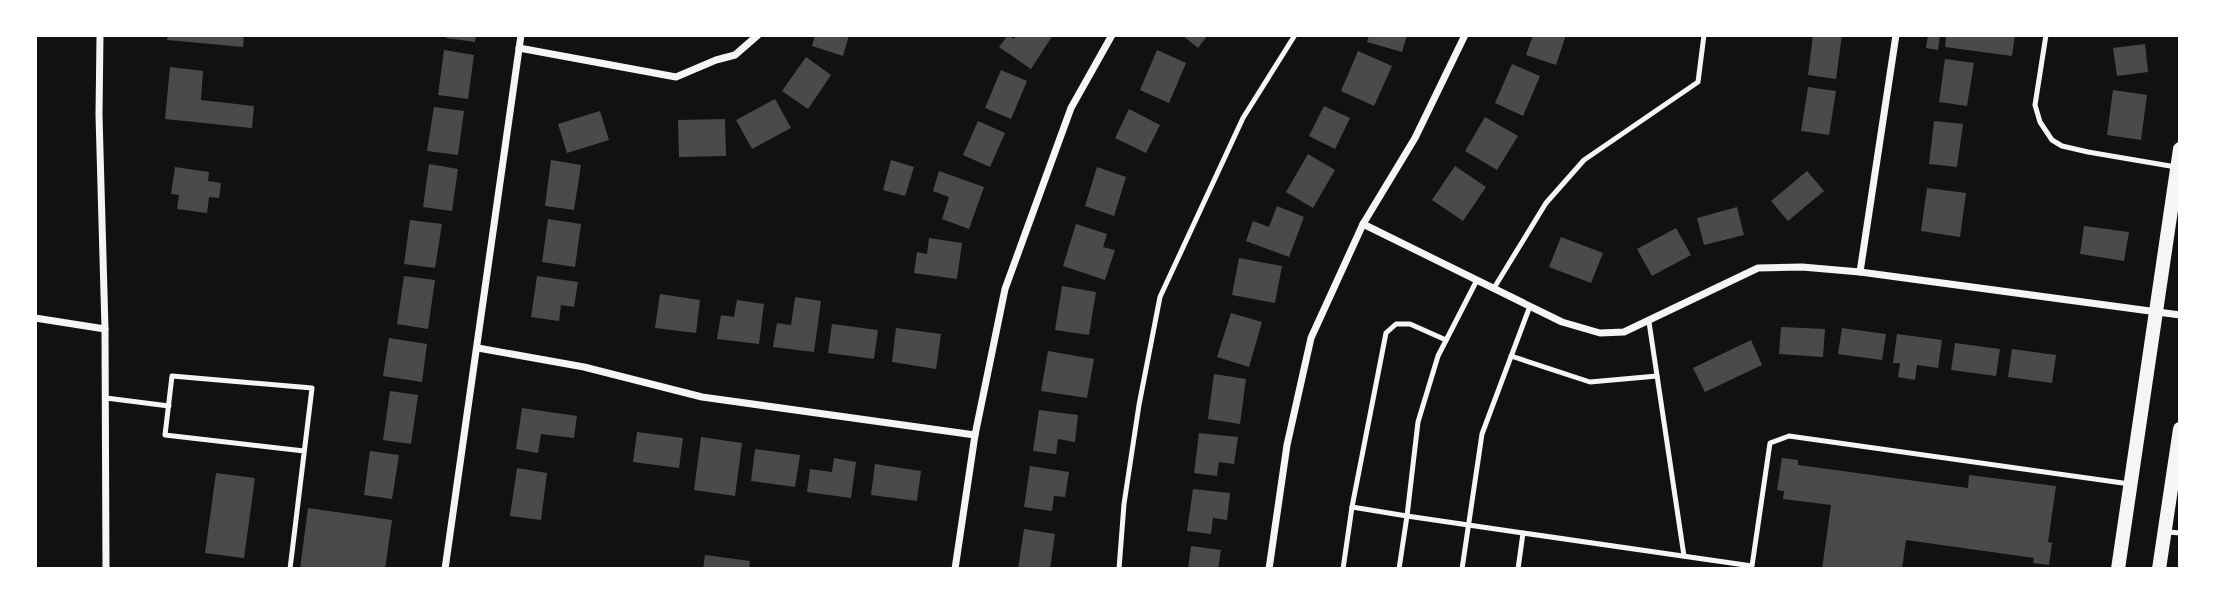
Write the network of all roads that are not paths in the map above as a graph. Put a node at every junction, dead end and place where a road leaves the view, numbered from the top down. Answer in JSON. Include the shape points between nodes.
{"nodes":[{"id":1,"x":100,"y":35,"type":"edge"},
{"id":2,"x":522,"y":35,"type":"edge"},
{"id":3,"x":758,"y":35,"type":"edge"},
{"id":4,"x":1112,"y":35,"type":"edge"},
{"id":5,"x":1294,"y":35,"type":"edge"},
{"id":6,"x":1465,"y":35,"type":"edge"},
{"id":7,"x":1704,"y":35,"type":"edge"},
{"id":8,"x":1896,"y":35,"type":"edge"},
{"id":9,"x":2046,"y":35,"type":"edge"},
{"id":10,"x":519,"y":48,"type":"junction"},
{"id":11,"x":2180,"y":149,"type":"edge"},
{"id":12,"x":2177,"y":167,"type":"junction"},
{"id":13,"x":1363,"y":223,"type":"junction"},
{"id":14,"x":1860,"y":272,"type":"junction"},
{"id":15,"x":1477,"y":280,"type":"junction"},
{"id":16,"x":1494,"y":288,"type":"junction"},
{"id":17,"x":1530,"y":306,"type":"junction"},
{"id":18,"x":2157,"y":311,"type":"junction"},
{"id":19,"x":2180,"y":315,"type":"edge"},
{"id":20,"x":35,"y":318,"type":"edge"},
{"id":21,"x":1649,"y":322,"type":"junction"},
{"id":22,"x":105,"y":329,"type":"junction"},
{"id":23,"x":1446,"y":340,"type":"junction"},
{"id":24,"x":478,"y":348,"type":"junction"},
{"id":25,"x":1511,"y":356,"type":"junction"},
{"id":26,"x":1657,"y":376,"type":"junction"},
{"id":27,"x":106,"y":398,"type":"junction"},
{"id":28,"x":169,"y":406,"type":"junction"},
{"id":29,"x":2180,"y":429,"type":"edge"},
{"id":30,"x":975,"y":435,"type":"junction"},
{"id":31,"x":2178,"y":449,"type":"edge"},
{"id":32,"x":304,"y":452,"type":"junction"},
{"id":33,"x":2131,"y":485,"type":"junction"},
{"id":34,"x":1352,"y":507,"type":"junction"},
{"id":35,"x":1407,"y":516,"type":"junction"},
{"id":36,"x":1468,"y":525,"type":"junction"},
{"id":37,"x":2165,"y":531,"type":"junction"},
{"id":38,"x":1523,"y":533,"type":"junction"},
{"id":39,"x":2180,"y":533,"type":"edge"},
{"id":40,"x":1684,"y":556,"type":"junction"},
{"id":41,"x":106,"y":569,"type":"edge"},
{"id":42,"x":290,"y":569,"type":"edge"},
{"id":43,"x":444,"y":569,"type":"edge"},
{"id":44,"x":955,"y":569,"type":"edge"},
{"id":45,"x":1119,"y":569,"type":"edge"},
{"id":46,"x":1269,"y":569,"type":"edge"},
{"id":47,"x":1343,"y":569,"type":"edge"},
{"id":48,"x":1399,"y":569,"type":"edge"},
{"id":49,"x":1462,"y":569,"type":"edge"},
{"id":50,"x":1518,"y":569,"type":"edge"},
{"id":51,"x":2118,"y":569,"type":"edge"},
{"id":52,"x":2159,"y":569,"type":"edge"}],
"edges":[{"from":1,"to":22,"type":"street"},
{"from":2,"to":10,"type":"street"},
{"from":3,"to":10,"type":"street","via":[[735,55],[676,77]]},
{"from":4,"to":30,"type":"street","via":[[1071,108],[1005,289]]},
{"from":5,"to":45,"type":"lane","via":[[1242,118],[1160,297],[1135,430]]},
{"from":6,"to":13,"type":"street","via":[[1415,138]]},
{"from":7,"to":16,"type":"lane","via":[[1698,82],[1584,160],[1546,203]]},
{"from":8,"to":14,"type":"street"},
{"from":9,"to":12,"type":"lane","via":[[2035,105],[2039,122],[2052,139],[2088,152]]},
{"from":10,"to":24,"type":"street"},
{"from":11,"to":12,"type":"main road"},
{"from":12,"to":18,"type":"main road"},
{"from":13,"to":15,"type":"street"},
{"from":13,"to":46,"type":"street","via":[[1311,338],[1287,445]]},
{"from":14,"to":18,"type":"street"},
{"from":14,"to":21,"type":"street","via":[[1758,268]]},
{"from":15,"to":16,"type":"street"},
{"from":15,"to":23,"type":"lane"},
{"from":16,"to":17,"type":"street"},
{"from":17,"to":21,"type":"street","via":[[1562,322],[1600,332],[1624,332]]},
{"from":17,"to":25,"type":"lane"},
{"from":18,"to":19,"type":"street"},
{"from":18,"to":33,"type":"main road"},
{"from":20,"to":22,"type":"street"},
{"from":21,"to":26,"type":"lane"},
{"from":22,"to":27,"type":"street"},
{"from":23,"to":34,"type":"lane","via":[[1410,324],[1396,324],[1386,333]]},
{"from":23,"to":35,"type":"lane","via":[[1418,422]]},
{"from":24,"to":30,"type":"street","via":[[583,367],[702,397]]},
{"from":24,"to":43,"type":"street"},
{"from":25,"to":26,"type":"lane","via":[[1590,382]]},
{"from":25,"to":36,"type":"lane","via":[[1482,434]]},
{"from":26,"to":40,"type":"lane"},
{"from":27,"to":28,"type":"lane"},
{"from":27,"to":41,"type":"street"},
{"from":28,"to":32,"type":"lane","via":[[165,435]]},
{"from":28,"to":32,"type":"lane","via":[[172,376],[312,388]]},
{"from":29,"to":31,"type":"main road"},
{"from":30,"to":44,"type":"street"},
{"from":31,"to":37,"type":"main road"},
{"from":32,"to":42,"type":"lane"},
{"from":33,"to":40,"type":"lane","via":[[1788,436],[1770,443],[1752,566]]},
{"from":33,"to":51,"type":"main road"},
{"from":34,"to":35,"type":"lane"},
{"from":34,"to":47,"type":"lane"},
{"from":35,"to":36,"type":"lane"},
{"from":35,"to":48,"type":"lane"},
{"from":36,"to":38,"type":"lane"},
{"from":36,"to":49,"type":"lane"},
{"from":37,"to":39,"type":"lane"},
{"from":37,"to":52,"type":"main road"},
{"from":38,"to":40,"type":"lane"},
{"from":38,"to":50,"type":"lane"}]}
